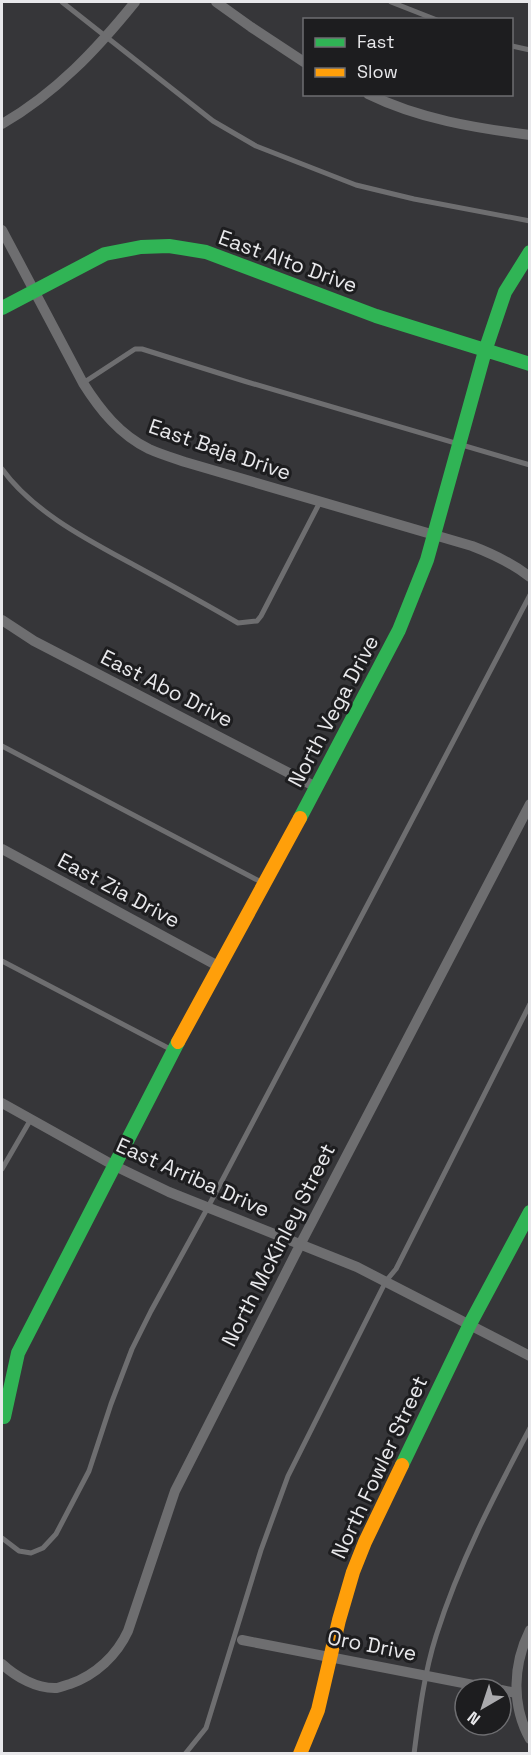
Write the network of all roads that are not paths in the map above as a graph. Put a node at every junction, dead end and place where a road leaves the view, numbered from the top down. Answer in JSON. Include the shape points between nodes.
{"nodes":[{"id":1,"x":62,"y":2,"type":"edge"},
{"id":2,"x":135,"y":2,"type":"edge"},
{"id":3,"x":216,"y":2,"type":"edge"},
{"id":4,"x":391,"y":2,"type":"edge"},
{"id":5,"x":432,"y":18,"type":"edge"},
{"id":6,"x":107,"y":37,"type":"junction"},
{"id":7,"x":513,"y":46,"type":"edge"},
{"id":8,"x":530,"y":50,"type":"edge"},
{"id":9,"x":303,"y":61,"type":"edge"},
{"id":10,"x":374,"y":96,"type":"edge"},
{"id":11,"x":2,"y":124,"type":"edge"},
{"id":12,"x":530,"y":135,"type":"edge"},
{"id":13,"x":530,"y":222,"type":"edge"},
{"id":14,"x":2,"y":230,"type":"edge"},
{"id":15,"x":530,"y":252,"type":"edge"},
{"id":16,"x":33,"y":291,"type":"junction"},
{"id":17,"x":2,"y":308,"type":"edge"},
{"id":18,"x":486,"y":351,"type":"junction"},
{"id":19,"x":530,"y":364,"type":"edge"},
{"id":20,"x":83,"y":383,"type":"junction"},
{"id":21,"x":460,"y":446,"type":"junction"},
{"id":22,"x":530,"y":465,"type":"edge"},
{"id":23,"x":2,"y":469,"type":"edge"},
{"id":24,"x":320,"y":501,"type":"junction"},
{"id":25,"x":435,"y":534,"type":"junction"},
{"id":26,"x":530,"y":577,"type":"edge"},
{"id":27,"x":530,"y":595,"type":"edge"},
{"id":28,"x":2,"y":620,"type":"edge"},
{"id":29,"x":2,"y":746,"type":"edge"},
{"id":30,"x":316,"y":787,"type":"junction"},
{"id":31,"x":530,"y":804,"type":"edge"},
{"id":32,"x":2,"y":849,"type":"edge"},
{"id":33,"x":265,"y":885,"type":"junction"},
{"id":34,"x":2,"y":961,"type":"edge"},
{"id":35,"x":219,"y":966,"type":"junction"},
{"id":36,"x":530,"y":1004,"type":"edge"},
{"id":37,"x":173,"y":1051,"type":"junction"},
{"id":38,"x":2,"y":1103,"type":"edge"},
{"id":39,"x":31,"y":1119,"type":"junction"},
{"id":40,"x":113,"y":1165,"type":"junction"},
{"id":41,"x":2,"y":1169,"type":"edge"},
{"id":42,"x":207,"y":1209,"type":"junction"},
{"id":43,"x":530,"y":1212,"type":"edge"},
{"id":44,"x":301,"y":1243,"type":"junction"},
{"id":45,"x":386,"y":1281,"type":"junction"},
{"id":46,"x":470,"y":1324,"type":"junction"},
{"id":47,"x":530,"y":1356,"type":"edge"},
{"id":48,"x":4,"y":1417,"type":"dead end"},
{"id":49,"x":530,"y":1428,"type":"edge"},
{"id":50,"x":2,"y":1538,"type":"edge"},
{"id":51,"x":530,"y":1630,"type":"edge"},
{"id":52,"x":238,"y":1640,"type":"junction"},
{"id":53,"x":330,"y":1656,"type":"junction"},
{"id":54,"x":2,"y":1665,"type":"edge"},
{"id":55,"x":427,"y":1676,"type":"junction"},
{"id":56,"x":453,"y":1681,"type":"edge"},
{"id":57,"x":513,"y":1692,"type":"edge"},
{"id":58,"x":516,"y":1693,"type":"junction"},
{"id":59,"x":530,"y":1739,"type":"edge"},
{"id":60,"x":184,"y":1754,"type":"edge"},
{"id":61,"x":300,"y":1754,"type":"edge"},
{"id":62,"x":414,"y":1754,"type":"edge"}],
"edges":[{"from":1,"to":6,"type":"lane"},
{"from":2,"to":6,"type":"street"},
{"from":3,"to":9,"type":"street"},
{"from":4,"to":5,"type":"lane"},
{"from":6,"to":11,"type":"street","via":[[49,92]]},
{"from":6,"to":13,"type":"lane","via":[[213,121],[256,146],[356,185]]},
{"from":7,"to":8,"type":"lane"},
{"from":10,"to":12,"type":"street","via":[[469,127]]},
{"from":14,"to":16,"type":"street","name":"East Baja Drive"},
{"from":15,"to":18,"type":"street","name":"North Vega Drive","via":[[505,291]]},
{"from":16,"to":17,"type":"street","name":"East Alto Drive"},
{"from":16,"to":18,"type":"street","name":"East Alto Drive","via":[[105,254],[169,246],[206,252],[376,316]]},
{"from":16,"to":20,"type":"street","name":"East Baja Drive"},
{"from":18,"to":19,"type":"street","name":"East Alto Drive"},
{"from":18,"to":21,"type":"street","name":"North Vega Drive"},
{"from":20,"to":21,"type":"lane","via":[[135,349],[142,349]]},
{"from":20,"to":24,"type":"street","name":"East Baja Drive","via":[[107,418],[149,449]]},
{"from":21,"to":22,"type":"lane"},
{"from":21,"to":25,"type":"street","name":"North Vega Drive"},
{"from":23,"to":24,"type":"lane","via":[[22,491],[73,531],[238,623],[257,621],[261,616]]},
{"from":24,"to":25,"type":"street","name":"East Baja Drive"},
{"from":25,"to":26,"type":"street","name":"East Baja Drive","via":[[500,557]]},
{"from":25,"to":30,"type":"street","name":"North Vega Drive","via":[[399,630]]},
{"from":27,"to":42,"type":"lane"},
{"from":28,"to":30,"type":"street","name":"East Abo Drive","via":[[34,641]]},
{"from":29,"to":33,"type":"lane"},
{"from":30,"to":33,"type":"street","name":"North Vega Drive"},
{"from":31,"to":44,"type":"street","name":"North McKinley Street"},
{"from":32,"to":35,"type":"street","name":"East Zia Drive"},
{"from":33,"to":35,"type":"street","name":"North Vega Drive"},
{"from":34,"to":37,"type":"lane"},
{"from":35,"to":37,"type":"street","name":"North Vega Drive"},
{"from":36,"to":45,"type":"lane","via":[[396,1269]]},
{"from":37,"to":40,"type":"street","name":"North Vega Drive"},
{"from":38,"to":39,"type":"street","name":"East Arriba Drive"},
{"from":39,"to":40,"type":"street","name":"East Arriba Drive"},
{"from":39,"to":41,"type":"lane"},
{"from":40,"to":42,"type":"street","name":"East Arriba Drive"},
{"from":40,"to":48,"type":"street","name":"North Vega Drive","via":[[18,1353]]},
{"from":42,"to":44,"type":"street","name":"East Arriba Drive"},
{"from":42,"to":50,"type":"lane","via":[[132,1349],[89,1471],[56,1534],[43,1548],[31,1553],[19,1551]]},
{"from":43,"to":46,"type":"street","name":"North Fowler Street"},
{"from":44,"to":45,"type":"street","name":"East Arriba Drive"},
{"from":44,"to":54,"type":"street","name":"North McKinley Street","via":[[176,1491],[121,1645],[91,1675],[58,1688],[37,1685]]},
{"from":45,"to":46,"type":"street","name":"East Arriba Drive"},
{"from":45,"to":52,"type":"lane","via":[[288,1476],[261,1550]]},
{"from":46,"to":47,"type":"street","name":"East Arriba Drive"},
{"from":46,"to":53,"type":"street","name":"North Fowler Street","via":[[365,1542]]},
{"from":49,"to":55,"type":"lane","via":[[455,1581],[435,1638]]},
{"from":51,"to":58,"type":"street","via":[[524,1641]]},
{"from":52,"to":53,"type":"street","name":"Oro Drive"},
{"from":52,"to":60,"type":"lane","via":[[206,1728]]},
{"from":53,"to":55,"type":"street","name":"Oro Drive"},
{"from":53,"to":61,"type":"street","name":"North Fowler Street","via":[[318,1710]]},
{"from":55,"to":56,"type":"street","name":"Oro Drive"},
{"from":55,"to":62,"type":"lane"},
{"from":57,"to":58,"type":"street"},
{"from":58,"to":59,"type":"street","via":[[524,1730]]}]}
